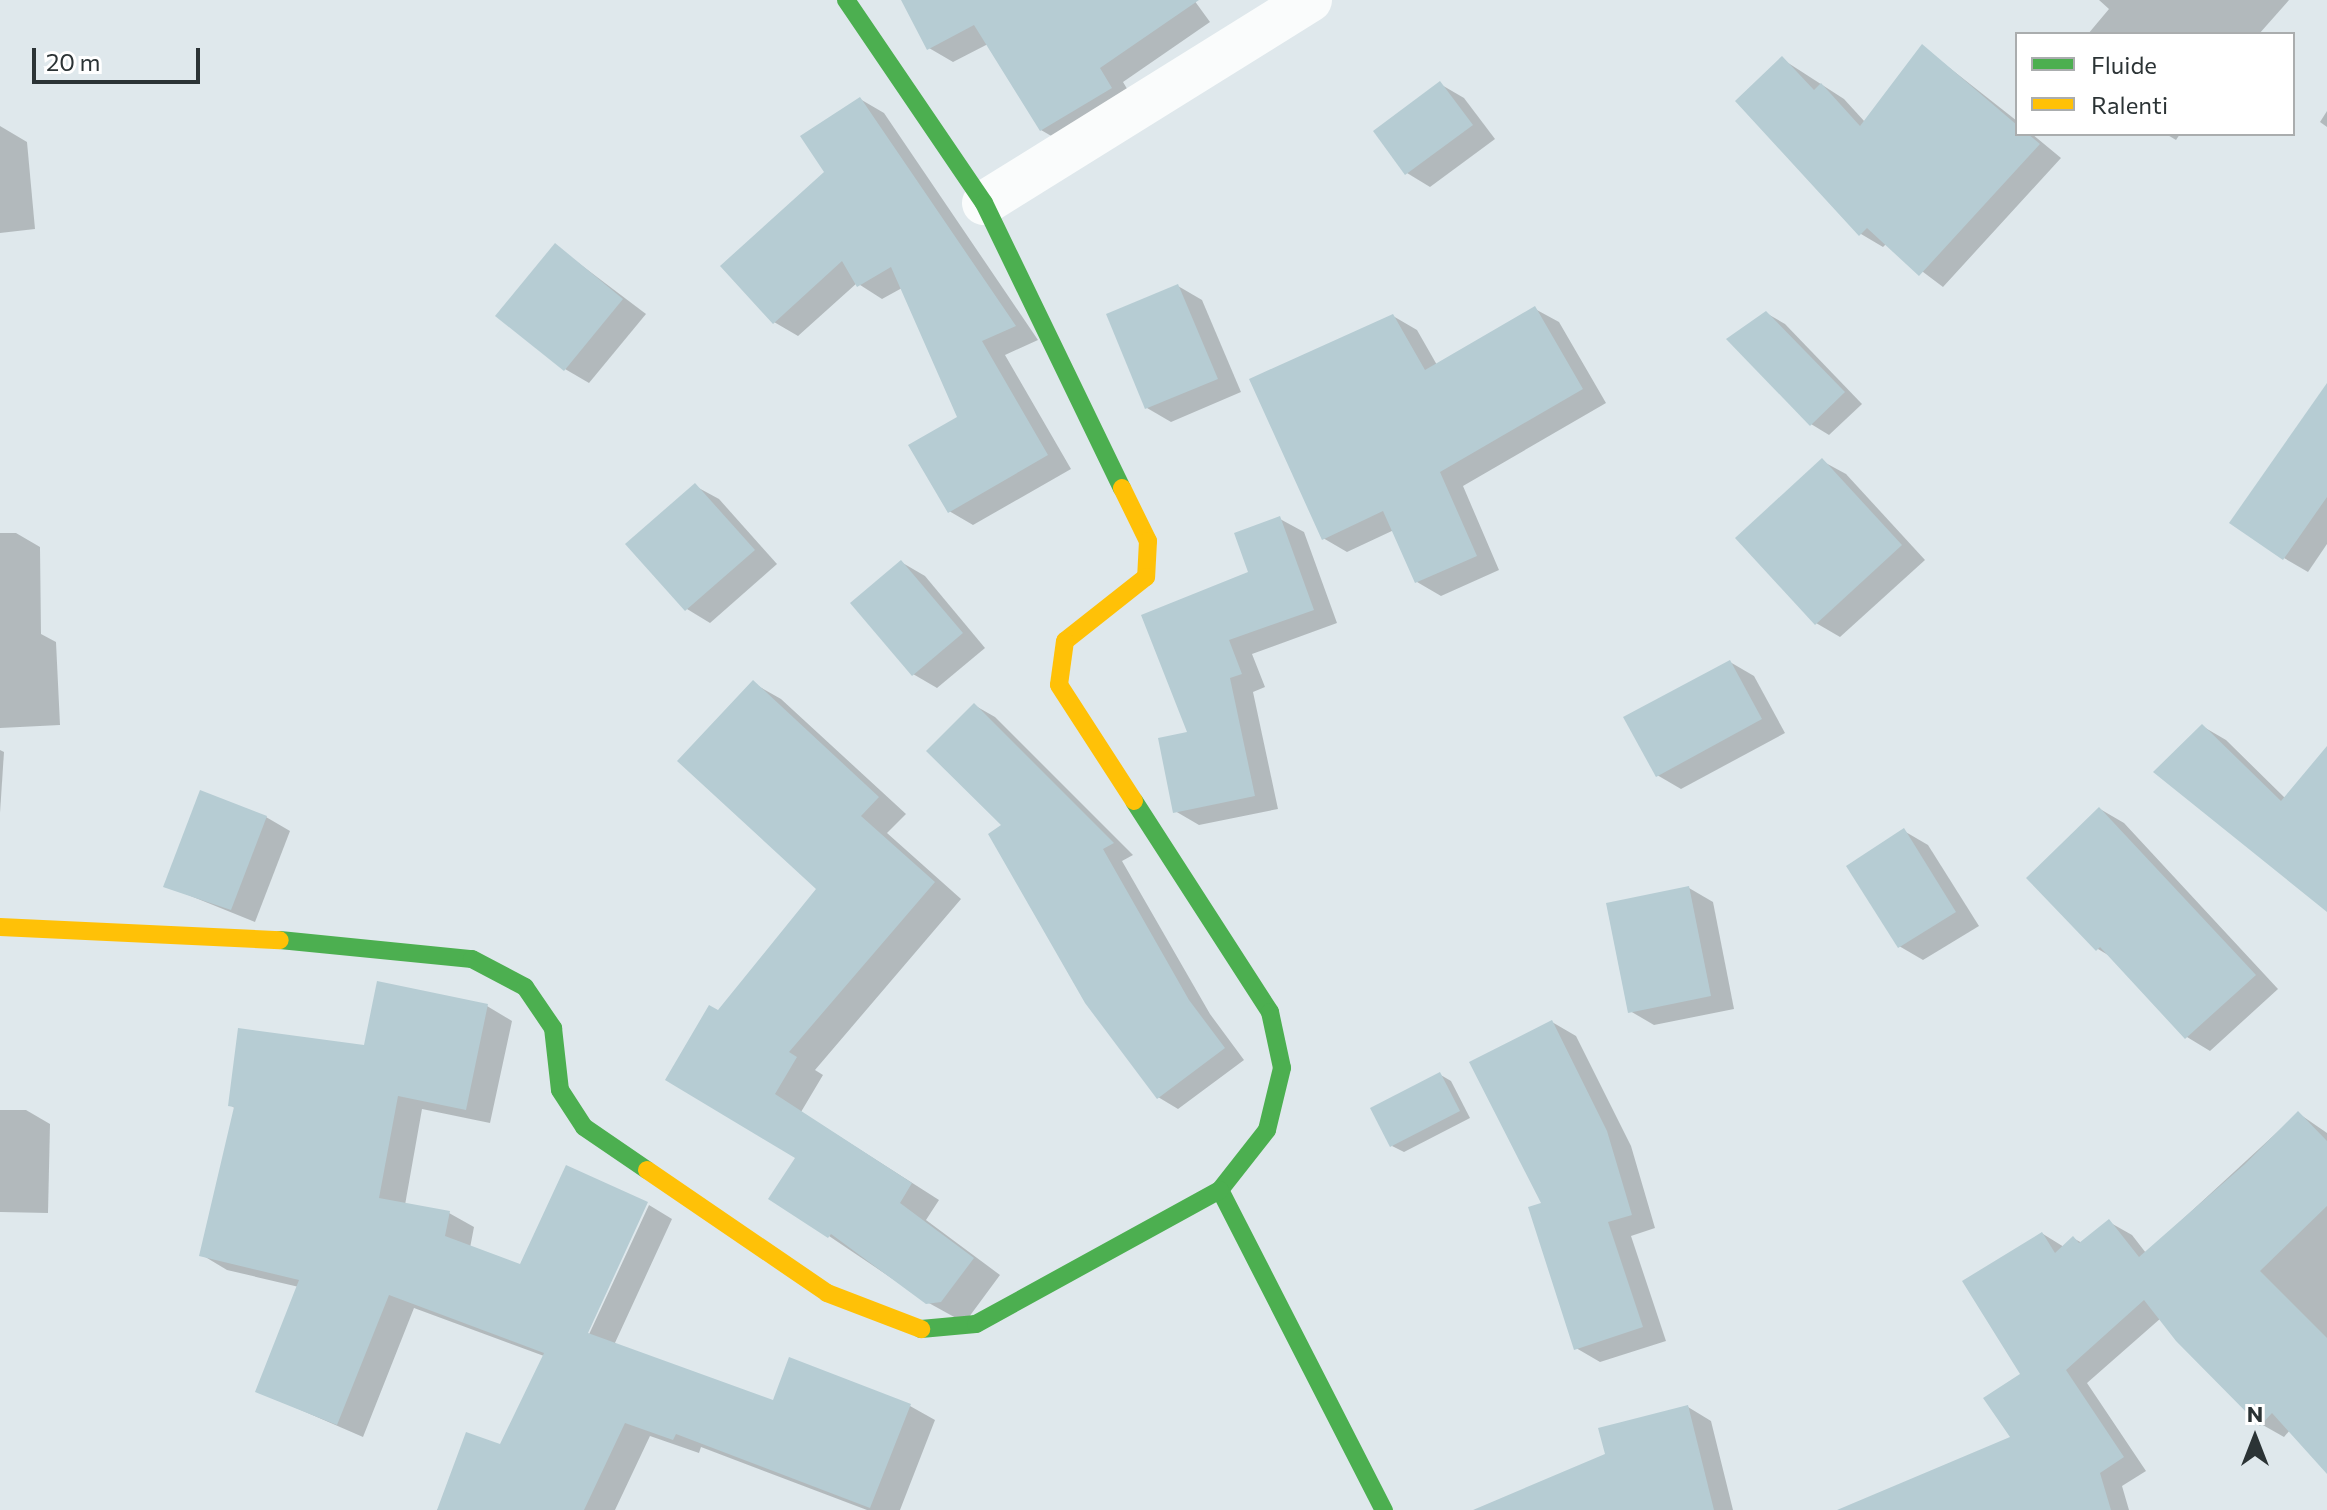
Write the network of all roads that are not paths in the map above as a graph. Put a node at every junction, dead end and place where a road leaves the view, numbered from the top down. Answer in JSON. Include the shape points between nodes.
{"nodes":[{"id":1,"x":846,"y":0,"type":"edge"},
{"id":2,"x":1310,"y":0,"type":"edge"},
{"id":3,"x":984,"y":203,"type":"junction"},
{"id":4,"x":0,"y":927,"type":"edge"},
{"id":5,"x":1220,"y":1190,"type":"junction"},
{"id":6,"x":1384,"y":1510,"type":"edge"}],
"edges":[{"from":1,"to":3,"type":"street"},
{"from":2,"to":3,"type":"street"},
{"from":3,"to":5,"type":"street","via":[[1148,541],[1146,577],[1065,641],[1059,685],[1270,1012],[1282,1068],[1267,1130]]},
{"from":4,"to":5,"type":"street","via":[[209,933],[472,959],[525,987],[553,1028],[560,1090],[584,1127],[827,1293],[913,1330],[976,1324]]},
{"from":5,"to":6,"type":"street"}]}
